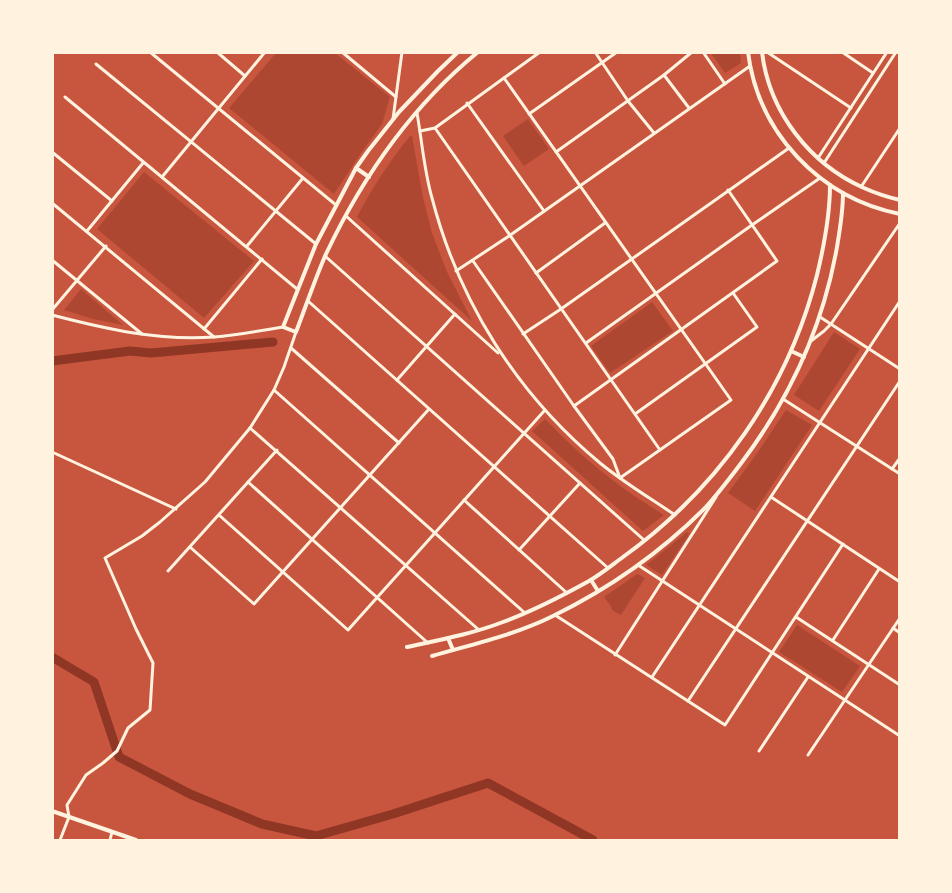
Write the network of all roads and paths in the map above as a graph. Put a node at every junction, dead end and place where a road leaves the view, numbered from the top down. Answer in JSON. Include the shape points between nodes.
{"nodes":[{"id":1,"x":150,"y":52,"type":"edge"},
{"id":2,"x":217,"y":52,"type":"edge"},
{"id":3,"x":265,"y":52,"type":"edge"},
{"id":4,"x":342,"y":52,"type":"edge"},
{"id":5,"x":402,"y":52,"type":"edge"},
{"id":6,"x":458,"y":52,"type":"edge"},
{"id":7,"x":478,"y":52,"type":"edge"},
{"id":8,"x":540,"y":52,"type":"edge"},
{"id":9,"x":595,"y":52,"type":"edge"},
{"id":10,"x":617,"y":52,"type":"edge"},
{"id":11,"x":692,"y":52,"type":"edge"},
{"id":12,"x":703,"y":52,"type":"edge"},
{"id":13,"x":748,"y":52,"type":"edge"},
{"id":14,"x":765,"y":52,"type":"edge"},
{"id":15,"x":842,"y":52,"type":"edge"},
{"id":16,"x":887,"y":52,"type":"edge"},
{"id":17,"x":896,"y":52,"type":"edge"},
{"id":18,"x":602,"y":63,"type":"junction"},
{"id":19,"x":96,"y":64,"type":"dead end"},
{"id":20,"x":750,"y":66,"type":"junction"},
{"id":21,"x":873,"y":73,"type":"junction"},
{"id":22,"x":664,"y":75,"type":"junction"},
{"id":23,"x":245,"y":76,"type":"junction"},
{"id":24,"x":504,"y":78,"type":"junction"},
{"id":25,"x":725,"y":84,"type":"junction"},
{"id":26,"x":65,"y":97,"type":"dead end"},
{"id":27,"x":396,"y":98,"type":"junction"},
{"id":28,"x":628,"y":101,"type":"junction"},
{"id":29,"x":468,"y":103,"type":"junction"},
{"id":30,"x":689,"y":108,"type":"junction"},
{"id":31,"x":851,"y":108,"type":"junction"},
{"id":32,"x":218,"y":110,"type":"junction"},
{"id":33,"x":417,"y":113,"type":"junction"},
{"id":34,"x":529,"y":114,"type":"junction"},
{"id":35,"x":393,"y":120,"type":"junction"},
{"id":36,"x":435,"y":128,"type":"junction"},
{"id":37,"x":900,"y":128,"type":"edge"},
{"id":38,"x":420,"y":131,"type":"junction"},
{"id":39,"x":654,"y":133,"type":"junction"},
{"id":40,"x":894,"y":136,"type":"junction"},
{"id":41,"x":900,"y":140,"type":"edge"},
{"id":42,"x":191,"y":143,"type":"junction"},
{"id":43,"x":789,"y":148,"type":"junction"},
{"id":44,"x":52,"y":152,"type":"edge"},
{"id":45,"x":555,"y":153,"type":"junction"},
{"id":46,"x":818,"y":158,"type":"junction"},
{"id":47,"x":143,"y":162,"type":"junction"},
{"id":48,"x":824,"y":163,"type":"junction"},
{"id":49,"x":356,"y":168,"type":"junction"},
{"id":50,"x":162,"y":177,"type":"junction"},
{"id":51,"x":369,"y":177,"type":"junction"},
{"id":52,"x":303,"y":178,"type":"junction"},
{"id":53,"x":820,"y":178,"type":"junction"},
{"id":54,"x":830,"y":185,"type":"junction"},
{"id":55,"x":580,"y":186,"type":"junction"},
{"id":56,"x":861,"y":187,"type":"junction"},
{"id":57,"x":728,"y":190,"type":"junction"},
{"id":58,"x":843,"y":193,"type":"junction"},
{"id":59,"x":900,"y":200,"type":"edge"},
{"id":60,"x":112,"y":201,"type":"junction"},
{"id":61,"x":52,"y":202,"type":"edge"},
{"id":62,"x":336,"y":205,"type":"junction"},
{"id":63,"x":275,"y":211,"type":"junction"},
{"id":64,"x":544,"y":211,"type":"junction"},
{"id":65,"x":900,"y":215,"type":"edge"},
{"id":66,"x":346,"y":216,"type":"junction"},
{"id":67,"x":605,"y":223,"type":"junction"},
{"id":68,"x":900,"y":224,"type":"edge"},
{"id":69,"x":752,"y":225,"type":"junction"},
{"id":70,"x":87,"y":231,"type":"junction"},
{"id":71,"x":510,"y":236,"type":"junction"},
{"id":72,"x":316,"y":244,"type":"junction"},
{"id":73,"x":106,"y":246,"type":"junction"},
{"id":74,"x":247,"y":246,"type":"junction"},
{"id":75,"x":326,"y":256,"type":"junction"},
{"id":76,"x":261,"y":259,"type":"junction"},
{"id":77,"x":631,"y":259,"type":"junction"},
{"id":78,"x":52,"y":260,"type":"edge"},
{"id":79,"x":473,"y":261,"type":"junction"},
{"id":80,"x":456,"y":271,"type":"junction"},
{"id":81,"x":535,"y":273,"type":"junction"},
{"id":82,"x":78,"y":281,"type":"junction"},
{"id":83,"x":297,"y":289,"type":"junction"},
{"id":84,"x":733,"y":293,"type":"junction"},
{"id":85,"x":656,"y":294,"type":"junction"},
{"id":86,"x":308,"y":301,"type":"junction"},
{"id":87,"x":900,"y":301,"type":"edge"},
{"id":88,"x":561,"y":309,"type":"junction"},
{"id":89,"x":52,"y":310,"type":"edge"},
{"id":90,"x":455,"y":314,"type":"junction"},
{"id":91,"x":52,"y":315,"type":"edge"},
{"id":92,"x":820,"y":317,"type":"junction"},
{"id":93,"x":831,"y":324,"type":"junction"},
{"id":94,"x":283,"y":327,"type":"junction"},
{"id":95,"x":204,"y":329,"type":"junction"},
{"id":96,"x":682,"y":329,"type":"junction"},
{"id":97,"x":296,"y":332,"type":"junction"},
{"id":98,"x":523,"y":334,"type":"junction"},
{"id":99,"x":143,"y":335,"type":"junction"},
{"id":100,"x":214,"y":337,"type":"junction"},
{"id":101,"x":811,"y":341,"type":"junction"},
{"id":102,"x":586,"y":344,"type":"junction"},
{"id":103,"x":427,"y":346,"type":"junction"},
{"id":104,"x":291,"y":348,"type":"junction"},
{"id":105,"x":869,"y":349,"type":"junction"},
{"id":106,"x":791,"y":351,"type":"junction"},
{"id":107,"x":804,"y":357,"type":"junction"},
{"id":108,"x":504,"y":358,"type":"junction"},
{"id":109,"x":706,"y":364,"type":"junction"},
{"id":110,"x":900,"y":369,"type":"edge"},
{"id":111,"x":611,"y":379,"type":"junction"},
{"id":112,"x":397,"y":380,"type":"junction"},
{"id":113,"x":900,"y":381,"type":"edge"},
{"id":114,"x":274,"y":390,"type":"junction"},
{"id":115,"x":783,"y":399,"type":"junction"},
{"id":116,"x":574,"y":406,"type":"junction"},
{"id":117,"x":429,"y":409,"type":"junction"},
{"id":118,"x":545,"y":410,"type":"junction"},
{"id":119,"x":635,"y":414,"type":"junction"},
{"id":120,"x":820,"y":423,"type":"junction"},
{"id":121,"x":250,"y":428,"type":"junction"},
{"id":122,"x":524,"y":433,"type":"junction"},
{"id":123,"x":399,"y":443,"type":"junction"},
{"id":124,"x":856,"y":447,"type":"junction"},
{"id":125,"x":277,"y":450,"type":"junction"},
{"id":126,"x":660,"y":450,"type":"junction"},
{"id":127,"x":52,"y":452,"type":"edge"},
{"id":128,"x":900,"y":458,"type":"edge"},
{"id":129,"x":494,"y":467,"type":"junction"},
{"id":130,"x":892,"y":469,"type":"junction"},
{"id":131,"x":900,"y":474,"type":"edge"},
{"id":132,"x":370,"y":475,"type":"junction"},
{"id":133,"x":248,"y":482,"type":"junction"},
{"id":134,"x":580,"y":483,"type":"junction"},
{"id":135,"x":722,"y":489,"type":"junction"},
{"id":136,"x":771,"y":497,"type":"junction"},
{"id":137,"x":464,"y":500,"type":"junction"},
{"id":138,"x":341,"y":507,"type":"junction"},
{"id":139,"x":176,"y":509,"type":"junction"},
{"id":140,"x":219,"y":515,"type":"junction"},
{"id":141,"x":675,"y":515,"type":"junction"},
{"id":142,"x":550,"y":516,"type":"junction"},
{"id":143,"x":807,"y":520,"type":"junction"},
{"id":144,"x":435,"y":533,"type":"junction"},
{"id":145,"x":312,"y":540,"type":"junction"},
{"id":146,"x":645,"y":542,"type":"junction"},
{"id":147,"x":843,"y":544,"type":"junction"},
{"id":148,"x":190,"y":547,"type":"junction"},
{"id":149,"x":519,"y":550,"type":"junction"},
{"id":150,"x":638,"y":564,"type":"junction"},
{"id":151,"x":406,"y":565,"type":"junction"},
{"id":152,"x":608,"y":568,"type":"junction"},
{"id":153,"x":879,"y":568,"type":"junction"},
{"id":154,"x":168,"y":571,"type":"dead end"},
{"id":155,"x":283,"y":572,"type":"junction"},
{"id":156,"x":591,"y":580,"type":"junction"},
{"id":157,"x":663,"y":582,"type":"junction"},
{"id":158,"x":900,"y":582,"type":"edge"},
{"id":159,"x":598,"y":591,"type":"junction"},
{"id":160,"x":567,"y":593,"type":"junction"},
{"id":161,"x":377,"y":597,"type":"junction"},
{"id":162,"x":700,"y":606,"type":"junction"},
{"id":163,"x":525,"y":613,"type":"junction"},
{"id":164,"x":555,"y":615,"type":"junction"},
{"id":165,"x":796,"y":616,"type":"junction"},
{"id":166,"x":900,"y":618,"type":"edge"},
{"id":167,"x":893,"y":628,"type":"junction"},
{"id":168,"x":736,"y":629,"type":"junction"},
{"id":169,"x":479,"y":630,"type":"junction"},
{"id":170,"x":900,"y":633,"type":"edge"},
{"id":171,"x":448,"y":639,"type":"junction"},
{"id":172,"x":832,"y":640,"type":"junction"},
{"id":173,"x":428,"y":643,"type":"junction"},
{"id":174,"x":407,"y":647,"type":"dead end"},
{"id":175,"x":453,"y":650,"type":"junction"},
{"id":176,"x":772,"y":653,"type":"junction"},
{"id":177,"x":615,"y":655,"type":"junction"},
{"id":178,"x":432,"y":656,"type":"dead end"},
{"id":179,"x":868,"y":664,"type":"junction"},
{"id":180,"x":652,"y":677,"type":"junction"},
{"id":181,"x":808,"y":677,"type":"junction"},
{"id":182,"x":900,"y":685,"type":"edge"},
{"id":183,"x":845,"y":700,"type":"junction"},
{"id":184,"x":688,"y":701,"type":"junction"},
{"id":185,"x":900,"y":736,"type":"edge"},
{"id":186,"x":759,"y":751,"type":"dead end"},
{"id":187,"x":808,"y":755,"type":"dead end"},
{"id":188,"x":52,"y":811,"type":"edge"},
{"id":189,"x":69,"y":817,"type":"junction"},
{"id":190,"x":112,"y":832,"type":"junction"},
{"id":191,"x":60,"y":840,"type":"edge"},
{"id":192,"x":110,"y":840,"type":"edge"},
{"id":193,"x":136,"y":840,"type":"edge"}],
"edges":[{"from":1,"to":32,"type":"street"},
{"from":2,"to":23,"type":"street"},
{"from":3,"to":23,"type":"street"},
{"from":4,"to":27,"type":"street"},
{"from":5,"to":27,"type":"street"},
{"from":6,"to":35,"type":"street"},
{"from":7,"to":33,"type":"street"},
{"from":8,"to":24,"type":"street"},
{"from":9,"to":18,"type":"street"},
{"from":10,"to":18,"type":"street"},
{"from":11,"to":22,"type":"street"},
{"from":12,"to":25,"type":"street"},
{"from":13,"to":20,"type":"street"},
{"from":14,"to":31,"type":"street"},
{"from":14,"to":46,"type":"street","via":[[767,77],[781,112]]},
{"from":15,"to":21,"type":"street"},
{"from":16,"to":21,"type":"street"},
{"from":17,"to":48,"type":"street"},
{"from":18,"to":28,"type":"street"},
{"from":18,"to":34,"type":"street"},
{"from":19,"to":42,"type":"street"},
{"from":20,"to":25,"type":"street"},
{"from":20,"to":43,"type":"street","via":[[762,103]]},
{"from":21,"to":31,"type":"street"},
{"from":22,"to":28,"type":"street"},
{"from":22,"to":30,"type":"street"},
{"from":23,"to":32,"type":"street"},
{"from":24,"to":29,"type":"street"},
{"from":24,"to":34,"type":"street"},
{"from":25,"to":30,"type":"street"},
{"from":26,"to":47,"type":"street"},
{"from":27,"to":35,"type":"street"},
{"from":28,"to":39,"type":"street"},
{"from":28,"to":45,"type":"street"},
{"from":29,"to":36,"type":"street"},
{"from":29,"to":64,"type":"street"},
{"from":30,"to":39,"type":"street"},
{"from":31,"to":46,"type":"street"},
{"from":32,"to":42,"type":"street"},
{"from":32,"to":52,"type":"street"},
{"from":33,"to":38,"type":"street"},
{"from":33,"to":51,"type":"street"},
{"from":34,"to":45,"type":"street"},
{"from":35,"to":49,"type":"street"},
{"from":36,"to":38,"type":"street"},
{"from":36,"to":71,"type":"street"},
{"from":37,"to":40,"type":"street"},
{"from":38,"to":80,"type":"street","via":[[431,196]]},
{"from":39,"to":55,"type":"street"},
{"from":40,"to":41,"type":"street"},
{"from":40,"to":56,"type":"street"},
{"from":42,"to":50,"type":"street"},
{"from":42,"to":63,"type":"street"},
{"from":43,"to":53,"type":"street"},
{"from":43,"to":57,"type":"street"},
{"from":44,"to":60,"type":"street"},
{"from":45,"to":55,"type":"street"},
{"from":46,"to":48,"type":"street"},
{"from":47,"to":50,"type":"street"},
{"from":47,"to":60,"type":"street"},
{"from":48,"to":56,"type":"street"},
{"from":49,"to":51,"type":"street"},
{"from":49,"to":62,"type":"street"},
{"from":50,"to":74,"type":"street"},
{"from":51,"to":66,"type":"street"},
{"from":52,"to":62,"type":"street"},
{"from":52,"to":63,"type":"street"},
{"from":53,"to":54,"type":"street"},
{"from":53,"to":69,"type":"street"},
{"from":54,"to":58,"type":"street"},
{"from":54,"to":106,"type":"street","via":[[820,260]]},
{"from":55,"to":64,"type":"street"},
{"from":55,"to":67,"type":"street"},
{"from":56,"to":59,"type":"street"},
{"from":57,"to":69,"type":"street"},
{"from":57,"to":77,"type":"street"},
{"from":58,"to":65,"type":"street"},
{"from":58,"to":92,"type":"street","via":[[834,264]]},
{"from":60,"to":70,"type":"street"},
{"from":61,"to":70,"type":"street"},
{"from":62,"to":72,"type":"street"},
{"from":63,"to":72,"type":"street"},
{"from":63,"to":74,"type":"street"},
{"from":64,"to":71,"type":"street"},
{"from":66,"to":75,"type":"street"},
{"from":66,"to":90,"type":"street"},
{"from":67,"to":77,"type":"street"},
{"from":67,"to":81,"type":"street"},
{"from":68,"to":93,"type":"street"},
{"from":69,"to":84,"type":"street","via":[[777,261]]},
{"from":69,"to":85,"type":"street"},
{"from":70,"to":73,"type":"street"},
{"from":71,"to":79,"type":"street"},
{"from":71,"to":81,"type":"street"},
{"from":72,"to":83,"type":"street"},
{"from":73,"to":82,"type":"street"},
{"from":73,"to":95,"type":"street"},
{"from":74,"to":76,"type":"street"},
{"from":75,"to":86,"type":"street"},
{"from":75,"to":103,"type":"street"},
{"from":76,"to":83,"type":"street"},
{"from":76,"to":95,"type":"street"},
{"from":77,"to":85,"type":"street"},
{"from":77,"to":88,"type":"street"},
{"from":78,"to":82,"type":"street"},
{"from":79,"to":80,"type":"street"},
{"from":79,"to":98,"type":"street"},
{"from":80,"to":108,"type":"street","via":[[484,329]]},
{"from":81,"to":88,"type":"street"},
{"from":82,"to":89,"type":"street"},
{"from":82,"to":99,"type":"street"},
{"from":83,"to":94,"type":"street"},
{"from":84,"to":96,"type":"street"},
{"from":84,"to":109,"type":"street","via":[[757,327]]},
{"from":85,"to":96,"type":"street"},
{"from":85,"to":102,"type":"street"},
{"from":86,"to":97,"type":"street"},
{"from":86,"to":112,"type":"street"},
{"from":87,"to":105,"type":"street"},
{"from":88,"to":98,"type":"street"},
{"from":88,"to":102,"type":"street"},
{"from":90,"to":103,"type":"street"},
{"from":90,"to":108,"type":"street"},
{"from":91,"to":99,"type":"street"},
{"from":92,"to":93,"type":"street"},
{"from":92,"to":101,"type":"street"},
{"from":93,"to":101,"type":"street"},
{"from":93,"to":105,"type":"street"},
{"from":94,"to":97,"type":"street"},
{"from":94,"to":100,"type":"street"},
{"from":95,"to":100,"type":"street"},
{"from":96,"to":109,"type":"street"},
{"from":96,"to":111,"type":"street"},
{"from":97,"to":104,"type":"street"},
{"from":98,"to":116,"type":"street"},
{"from":99,"to":100,"type":"street"},
{"from":101,"to":107,"type":"street"},
{"from":102,"to":111,"type":"street"},
{"from":103,"to":112,"type":"street"},
{"from":103,"to":122,"type":"street"},
{"from":104,"to":114,"type":"street"},
{"from":104,"to":123,"type":"street"},
{"from":105,"to":110,"type":"street"},
{"from":105,"to":120,"type":"street"},
{"from":106,"to":107,"type":"street"},
{"from":106,"to":141,"type":"street","via":[[741,440]]},
{"from":107,"to":115,"type":"street"},
{"from":108,"to":118,"type":"street"},
{"from":109,"to":119,"type":"street"},
{"from":109,"to":126,"type":"street","via":[[731,400]]},
{"from":111,"to":116,"type":"street"},
{"from":111,"to":119,"type":"street"},
{"from":112,"to":117,"type":"street"},
{"from":113,"to":124,"type":"street"},
{"from":114,"to":121,"type":"street"},
{"from":114,"to":132,"type":"street"},
{"from":115,"to":120,"type":"street"},
{"from":115,"to":135,"type":"street"},
{"from":116,"to":126,"type":"street","via":[[613,459],[620,478]]},
{"from":117,"to":123,"type":"street"},
{"from":117,"to":129,"type":"street"},
{"from":118,"to":122,"type":"street"},
{"from":118,"to":141,"type":"street","via":[[602,464]]},
{"from":119,"to":126,"type":"street"},
{"from":120,"to":124,"type":"street"},
{"from":120,"to":136,"type":"street"},
{"from":121,"to":125,"type":"street"},
{"from":121,"to":139,"type":"street","via":[[205,482]]},
{"from":122,"to":129,"type":"street"},
{"from":122,"to":134,"type":"street"},
{"from":123,"to":132,"type":"street"},
{"from":124,"to":130,"type":"street"},
{"from":124,"to":143,"type":"street"},
{"from":125,"to":133,"type":"street"},
{"from":125,"to":138,"type":"street"},
{"from":127,"to":139,"type":"street"},
{"from":128,"to":130,"type":"street"},
{"from":129,"to":137,"type":"street"},
{"from":129,"to":142,"type":"street"},
{"from":130,"to":131,"type":"street"},
{"from":132,"to":138,"type":"street"},
{"from":132,"to":144,"type":"street"},
{"from":133,"to":140,"type":"street"},
{"from":133,"to":145,"type":"street"},
{"from":134,"to":142,"type":"street"},
{"from":134,"to":146,"type":"street"},
{"from":135,"to":150,"type":"street"},
{"from":135,"to":157,"type":"street"},
{"from":136,"to":143,"type":"street"},
{"from":136,"to":162,"type":"street"},
{"from":137,"to":144,"type":"street"},
{"from":137,"to":149,"type":"street"},
{"from":138,"to":145,"type":"street"},
{"from":138,"to":151,"type":"street"},
{"from":139,"to":189,"type":"street","via":[[105,558],[153,663],[150,710],[128,728],[117,751],[86,775],[67,805]]},
{"from":140,"to":148,"type":"street"},
{"from":140,"to":155,"type":"street"},
{"from":141,"to":146,"type":"street"},
{"from":142,"to":149,"type":"street"},
{"from":142,"to":152,"type":"street"},
{"from":143,"to":147,"type":"street"},
{"from":143,"to":168,"type":"street"},
{"from":144,"to":151,"type":"street"},
{"from":144,"to":163,"type":"street"},
{"from":145,"to":155,"type":"street"},
{"from":145,"to":161,"type":"street"},
{"from":146,"to":152,"type":"street"},
{"from":147,"to":153,"type":"street"},
{"from":147,"to":165,"type":"street"},
{"from":148,"to":154,"type":"street"},
{"from":148,"to":155,"type":"street","via":[[254,604]]},
{"from":149,"to":160,"type":"street"},
{"from":150,"to":157,"type":"street"},
{"from":150,"to":159,"type":"street"},
{"from":151,"to":161,"type":"street"},
{"from":151,"to":169,"type":"street"},
{"from":152,"to":156,"type":"street"},
{"from":153,"to":158,"type":"street"},
{"from":153,"to":172,"type":"street"},
{"from":155,"to":161,"type":"street","via":[[348,630]]},
{"from":156,"to":159,"type":"street"},
{"from":156,"to":160,"type":"street"},
{"from":157,"to":162,"type":"street"},
{"from":157,"to":177,"type":"street"},
{"from":159,"to":164,"type":"street"},
{"from":160,"to":163,"type":"street"},
{"from":161,"to":173,"type":"street"},
{"from":162,"to":168,"type":"street"},
{"from":162,"to":180,"type":"street"},
{"from":163,"to":169,"type":"street"},
{"from":164,"to":175,"type":"street"},
{"from":164,"to":177,"type":"street"},
{"from":165,"to":172,"type":"street"},
{"from":165,"to":176,"type":"street"},
{"from":166,"to":167,"type":"street"},
{"from":167,"to":170,"type":"street"},
{"from":167,"to":179,"type":"street"},
{"from":168,"to":176,"type":"street"},
{"from":168,"to":184,"type":"street"},
{"from":169,"to":171,"type":"street"},
{"from":171,"to":173,"type":"street"},
{"from":171,"to":175,"type":"street"},
{"from":172,"to":179,"type":"street"},
{"from":173,"to":174,"type":"street"},
{"from":175,"to":178,"type":"street"},
{"from":176,"to":181,"type":"street"},
{"from":176,"to":184,"type":"street","via":[[725,725]]},
{"from":177,"to":180,"type":"street"},
{"from":179,"to":182,"type":"street"},
{"from":179,"to":183,"type":"street"},
{"from":180,"to":184,"type":"street"},
{"from":181,"to":183,"type":"street"},
{"from":181,"to":186,"type":"street"},
{"from":183,"to":185,"type":"street"},
{"from":183,"to":187,"type":"street"},
{"from":188,"to":189,"type":"street"},
{"from":189,"to":190,"type":"street"},
{"from":189,"to":191,"type":"street"},
{"from":190,"to":192,"type":"street"},
{"from":190,"to":193,"type":"street"}]}
